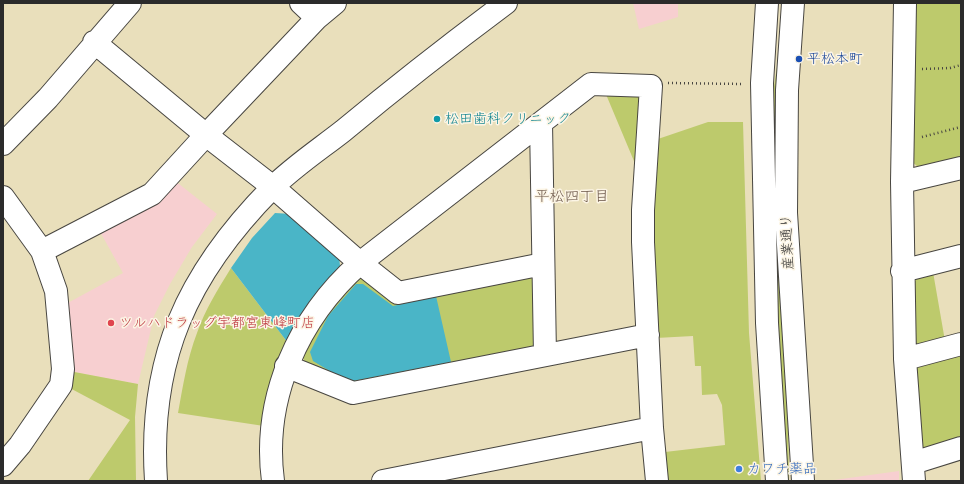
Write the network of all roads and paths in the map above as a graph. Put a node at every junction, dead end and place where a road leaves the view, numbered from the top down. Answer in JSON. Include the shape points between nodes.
{"nodes":[{"id":1,"x":130,"y":3,"type":"edge"},
{"id":2,"x":301,"y":3,"type":"edge"},
{"id":3,"x":335,"y":3,"type":"edge"},
{"id":4,"x":506,"y":3,"type":"edge"},
{"id":5,"x":767,"y":3,"type":"edge"},
{"id":6,"x":793,"y":3,"type":"edge"},
{"id":7,"x":905,"y":3,"type":"edge"},
{"id":8,"x":317,"y":18,"type":"junction"},
{"id":9,"x":94,"y":42,"type":"junction"},
{"id":10,"x":961,"y":65,"type":"edge"},
{"id":11,"x":917,"y":69,"type":"junction"},
{"id":12,"x":750,"y":84,"type":"dead end"},
{"id":13,"x":651,"y":86,"type":"junction"},
{"id":14,"x":541,"y":123,"type":"junction"},
{"id":15,"x":961,"y":127,"type":"edge"},
{"id":16,"x":206,"y":135,"type":"junction"},
{"id":17,"x":919,"y":135,"type":"dead end"},
{"id":18,"x":3,"y":144,"type":"edge"},
{"id":19,"x":961,"y":168,"type":"edge"},
{"id":20,"x":902,"y":182,"type":"junction"},
{"id":21,"x":273,"y":187,"type":"junction"},
{"id":22,"x":3,"y":197,"type":"edge"},
{"id":23,"x":42,"y":251,"type":"junction"},
{"id":24,"x":961,"y":256,"type":"edge"},
{"id":25,"x":360,"y":263,"type":"junction"},
{"id":26,"x":543,"y":264,"type":"junction"},
{"id":27,"x":902,"y":272,"type":"junction"},
{"id":28,"x":648,"y":335,"type":"junction"},
{"id":29,"x":961,"y":344,"type":"edge"},
{"id":30,"x":545,"y":355,"type":"junction"},
{"id":31,"x":905,"y":359,"type":"junction"},
{"id":32,"x":286,"y":366,"type":"junction"},
{"id":33,"x":652,"y":428,"type":"junction"},
{"id":34,"x":961,"y":448,"type":"edge"},
{"id":35,"x":3,"y":465,"type":"edge"},
{"id":36,"x":913,"y":472,"type":"edge"},
{"id":37,"x":156,"y":481,"type":"edge"},
{"id":38,"x":273,"y":481,"type":"edge"},
{"id":39,"x":382,"y":481,"type":"edge"},
{"id":40,"x":657,"y":481,"type":"edge"},
{"id":41,"x":778,"y":481,"type":"edge"},
{"id":42,"x":803,"y":481,"type":"edge"}],
"edges":[{"from":1,"to":9,"type":"street"},
{"from":2,"to":8,"type":"street"},
{"from":3,"to":8,"type":"street"},
{"from":4,"to":21,"type":"street"},
{"from":5,"to":41,"type":"street","name":"産業通り","via":[[762,86],[767,315]]},
{"from":6,"to":42,"type":"street","name":"産業通り","via":[[787,90],[786,213]]},
{"from":7,"to":11,"type":"street"},
{"from":8,"to":16,"type":"street"},
{"from":9,"to":16,"type":"street"},
{"from":9,"to":18,"type":"street","via":[[48,98]]},
{"from":10,"to":11,"type":"path"},
{"from":11,"to":20,"type":"street"},
{"from":12,"to":13,"type":"path","via":[[656,83]]},
{"from":13,"to":14,"type":"street","via":[[591,84]]},
{"from":13,"to":28,"type":"street","via":[[643,210]]},
{"from":14,"to":25,"type":"street"},
{"from":14,"to":26,"type":"street"},
{"from":15,"to":17,"type":"path","via":[[920,137]]},
{"from":16,"to":21,"type":"street"},
{"from":16,"to":23,"type":"street","via":[[152,194]]},
{"from":19,"to":20,"type":"street"},
{"from":20,"to":27,"type":"street"},
{"from":21,"to":25,"type":"street"},
{"from":21,"to":37,"type":"street","via":[[235,229],[210,262],[190,294],[173,333],[155,422]]},
{"from":22,"to":23,"type":"street"},
{"from":23,"to":35,"type":"street","via":[[56,291],[64,369],[61,385],[20,445]]},
{"from":24,"to":27,"type":"street"},
{"from":25,"to":26,"type":"street","via":[[398,293]]},
{"from":25,"to":32,"type":"street","via":[[328,297],[310,321]]},
{"from":26,"to":30,"type":"street"},
{"from":27,"to":31,"type":"street"},
{"from":28,"to":30,"type":"street"},
{"from":28,"to":33,"type":"street"},
{"from":29,"to":31,"type":"street"},
{"from":30,"to":32,"type":"street","via":[[353,393]]},
{"from":31,"to":36,"type":"street"},
{"from":32,"to":38,"type":"street","via":[[278,392],[271,434]]},
{"from":33,"to":39,"type":"street"},
{"from":33,"to":40,"type":"street"},
{"from":34,"to":36,"type":"street"}]}
